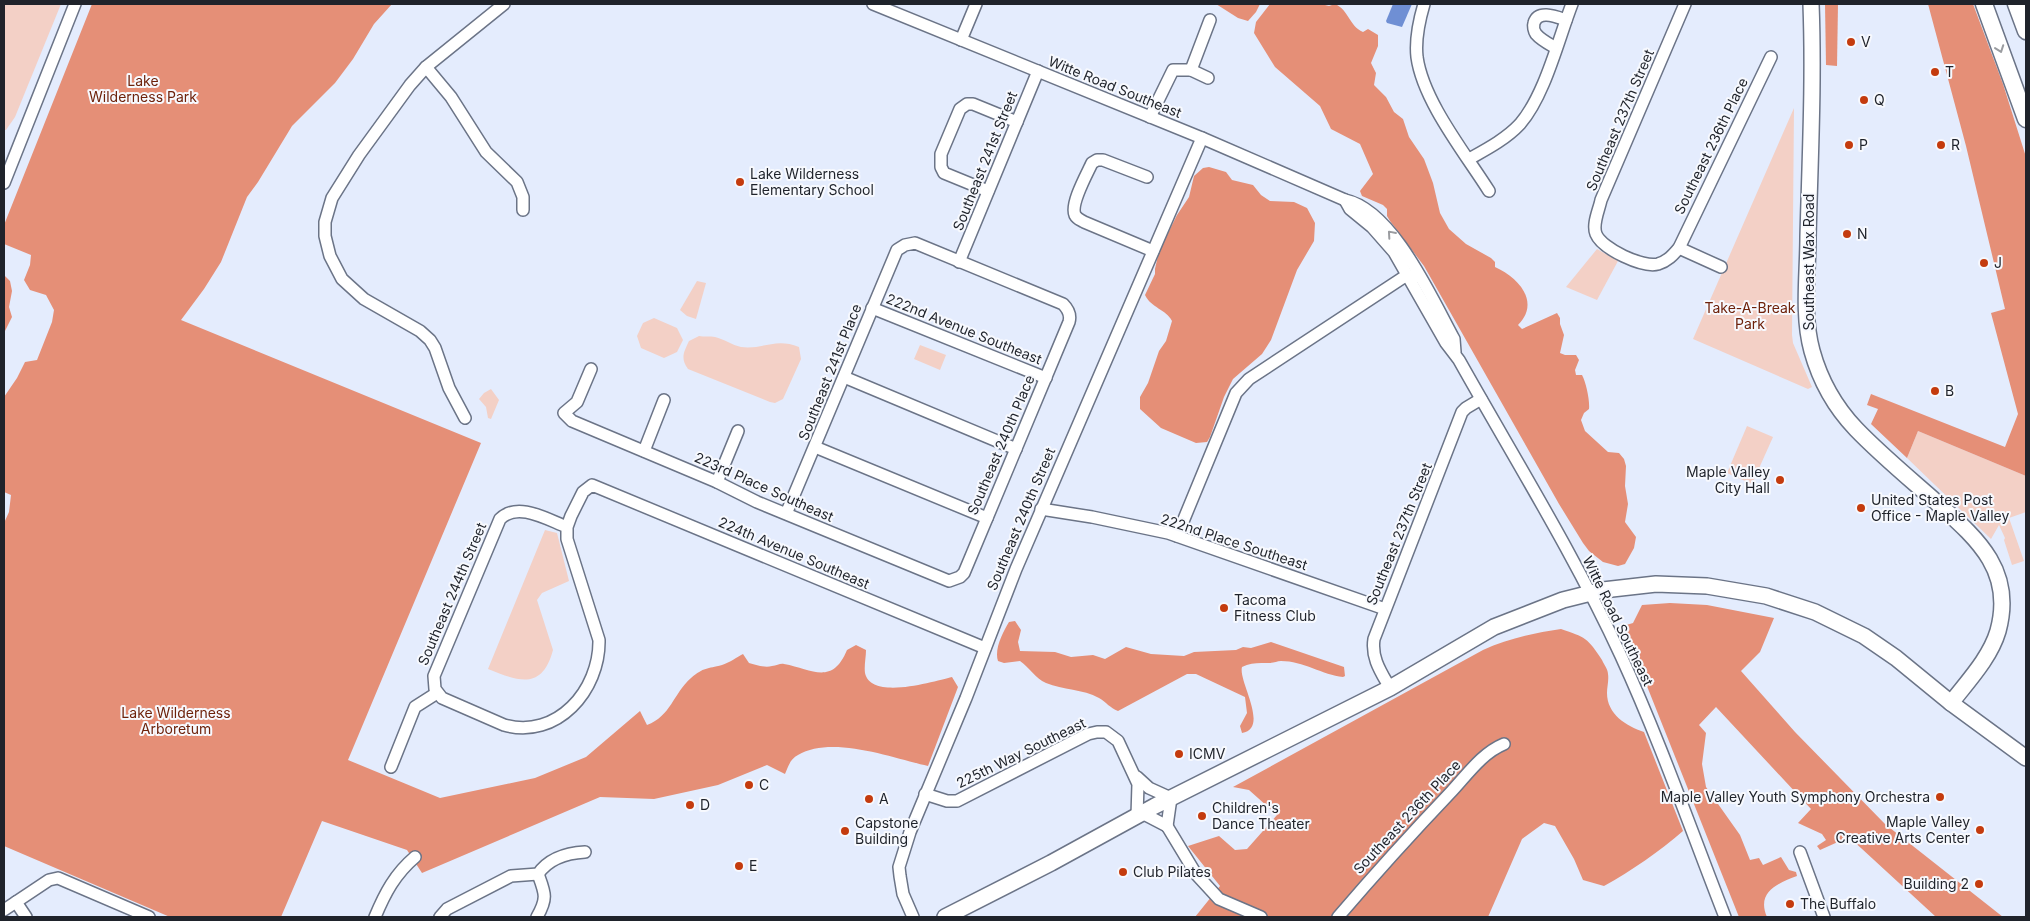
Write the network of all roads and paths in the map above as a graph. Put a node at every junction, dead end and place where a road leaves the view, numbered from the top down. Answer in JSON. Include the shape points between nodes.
{"nodes":[{"id":1,"x":75,"y":4,"type":"edge"},
{"id":2,"x":504,"y":4,"type":"edge"},
{"id":3,"x":873,"y":4,"type":"edge"},
{"id":4,"x":976,"y":4,"type":"edge"},
{"id":5,"x":1424,"y":4,"type":"edge"},
{"id":6,"x":1572,"y":4,"type":"edge"},
{"id":7,"x":1685,"y":4,"type":"edge"},
{"id":8,"x":1811,"y":4,"type":"edge"},
{"id":9,"x":1984,"y":4,"type":"edge"},
{"id":10,"x":2016,"y":4,"type":"edge"},
{"id":11,"x":1210,"y":20,"type":"dead end"},
{"id":12,"x":1566,"y":20,"type":"junction"},
{"id":13,"x":2026,"y":31,"type":"edge"},
{"id":14,"x":961,"y":40,"type":"junction"},
{"id":15,"x":1556,"y":48,"type":"junction"},
{"id":16,"x":1771,"y":57,"type":"dead end"},
{"id":17,"x":426,"y":67,"type":"junction"},
{"id":18,"x":1191,"y":70,"type":"junction"},
{"id":19,"x":1038,"y":72,"type":"junction"},
{"id":20,"x":1208,"y":78,"type":"dead end"},
{"id":21,"x":2024,"y":113,"type":"edge"},
{"id":22,"x":1150,"y":117,"type":"junction"},
{"id":23,"x":1017,"y":122,"type":"junction"},
{"id":24,"x":2026,"y":123,"type":"edge"},
{"id":25,"x":1202,"y":138,"type":"junction"},
{"id":26,"x":1469,"y":159,"type":"junction"},
{"id":27,"x":1147,"y":177,"type":"dead end"},
{"id":28,"x":4,"y":183,"type":"edge"},
{"id":29,"x":988,"y":191,"type":"junction"},
{"id":30,"x":1489,"y":191,"type":"dead end"},
{"id":31,"x":1345,"y":200,"type":"junction"},
{"id":32,"x":522,"y":210,"type":"dead end"},
{"id":33,"x":1679,"y":248,"type":"junction"},
{"id":34,"x":1153,"y":251,"type":"junction"},
{"id":35,"x":959,"y":262,"type":"junction"},
{"id":36,"x":1722,"y":267,"type":"dead end"},
{"id":37,"x":1407,"y":275,"type":"junction"},
{"id":38,"x":872,"y":308,"type":"junction"},
{"id":39,"x":1440,"y":314,"type":"junction"},
{"id":40,"x":1454,"y":352,"type":"junction"},
{"id":41,"x":591,"y":369,"type":"dead end"},
{"id":42,"x":844,"y":377,"type":"junction"},
{"id":43,"x":1046,"y":378,"type":"junction"},
{"id":44,"x":1481,"y":399,"type":"junction"},
{"id":45,"x":664,"y":400,"type":"dead end"},
{"id":46,"x":465,"y":418,"type":"dead end"},
{"id":47,"x":738,"y":431,"type":"dead end"},
{"id":48,"x":815,"y":447,"type":"junction"},
{"id":49,"x":1016,"y":449,"type":"junction"},
{"id":50,"x":644,"y":451,"type":"junction"},
{"id":51,"x":717,"y":482,"type":"junction"},
{"id":52,"x":1041,"y":508,"type":"junction"},
{"id":53,"x":786,"y":514,"type":"junction"},
{"id":54,"x":987,"y":518,"type":"junction"},
{"id":55,"x":567,"y":527,"type":"junction"},
{"id":56,"x":1177,"y":536,"type":"junction"},
{"id":57,"x":955,"y":580,"type":"joint"},
{"id":58,"x":1588,"y":593,"type":"junction"},
{"id":59,"x":1385,"y":609,"type":"junction"},
{"id":60,"x":985,"y":648,"type":"junction"},
{"id":61,"x":1390,"y":688,"type":"junction"},
{"id":62,"x":437,"y":693,"type":"junction"},
{"id":63,"x":1951,"y":703,"type":"junction"},
{"id":64,"x":1504,"y":744,"type":"dead end"},
{"id":65,"x":2026,"y":758,"type":"edge"},
{"id":66,"x":391,"y":767,"type":"dead end"},
{"id":67,"x":1137,"y":777,"type":"junction"},
{"id":68,"x":925,"y":794,"type":"junction"},
{"id":69,"x":1171,"y":798,"type":"junction"},
{"id":70,"x":1139,"y":815,"type":"junction"},
{"id":71,"x":1167,"y":826,"type":"junction"},
{"id":72,"x":585,"y":852,"type":"dead end"},
{"id":73,"x":1800,"y":852,"type":"dead end"},
{"id":74,"x":415,"y":857,"type":"dead end"},
{"id":75,"x":538,"y":874,"type":"junction"},
{"id":76,"x":16,"y":902,"type":"junction"},
{"id":77,"x":4,"y":910,"type":"edge"},
{"id":78,"x":26,"y":917,"type":"edge"},
{"id":79,"x":149,"y":917,"type":"edge"},
{"id":80,"x":375,"y":917,"type":"edge"},
{"id":81,"x":440,"y":917,"type":"edge"},
{"id":82,"x":537,"y":917,"type":"edge"},
{"id":83,"x":913,"y":917,"type":"edge"},
{"id":84,"x":945,"y":917,"type":"edge"},
{"id":85,"x":1261,"y":917,"type":"edge"},
{"id":86,"x":1338,"y":917,"type":"edge"},
{"id":87,"x":1725,"y":917,"type":"edge"},
{"id":88,"x":1824,"y":917,"type":"edge"}],
"edges":[{"from":1,"to":28,"type":"street"},
{"from":2,"to":17,"type":"street"},
{"from":3,"to":14,"type":"street","name":"Witte Road Southeast"},
{"from":4,"to":14,"type":"street"},
{"from":5,"to":26,"type":"street","via":[[1417,34],[1417,58],[1435,106]]},
{"from":6,"to":12,"type":"street"},
{"from":7,"to":33,"type":"street","name":"Southeast 237th Street","via":[[1602,200],[1595,225],[1596,234],[1606,246],[1643,264],[1657,264],[1670,259]]},
{"from":8,"to":63,"type":"main road","name":"Southeast Wax Road","via":[[1807,307],[1811,350],[1827,389],[1848,420],[1971,533],[1988,554],[1999,580],[2001,616],[1995,640],[1982,663]]},
{"from":9,"to":21,"type":"highway","one_way":true},
{"from":10,"to":13,"type":"highway"},
{"from":11,"to":18,"type":"street"},
{"from":12,"to":15,"type":"street"},
{"from":12,"to":15,"type":"street","via":[[1541,15],[1534,22],[1537,35]]},
{"from":14,"to":19,"type":"street","name":"Witte Road Southeast"},
{"from":15,"to":26,"type":"street","via":[[1532,107],[1519,124],[1500,141]]},
{"from":16,"to":33,"type":"street","name":"Southeast 236th Place"},
{"from":17,"to":32,"type":"street","via":[[486,152],[517,182],[523,197]]},
{"from":17,"to":46,"type":"street","via":[[359,155],[332,198],[325,222],[325,236],[330,256],[351,289],[430,340]]},
{"from":18,"to":20,"type":"street"},
{"from":18,"to":22,"type":"street","via":[[1173,70]]},
{"from":19,"to":22,"type":"street","name":"Witte Road Southeast"},
{"from":19,"to":23,"type":"street","name":"Southeast 241st Street"},
{"from":21,"to":24,"type":"highway"},
{"from":22,"to":25,"type":"street","name":"Witte Road Southeast"},
{"from":23,"to":29,"type":"street","name":"Southeast 241st Street"},
{"from":23,"to":29,"type":"street","via":[[966,104],[960,109],[941,154],[944,173]]},
{"from":25,"to":31,"type":"street","name":"Witte Road Southeast"},
{"from":25,"to":34,"type":"street","name":"Southeast 240th Street"},
{"from":26,"to":30,"type":"street"},
{"from":27,"to":34,"type":"street","via":[[1097,160],[1092,163],[1074,203],[1074,211],[1084,222]]},
{"from":29,"to":35,"type":"street","name":"Southeast 241st Street"},
{"from":31,"to":37,"type":"street","name":"Witte Road Southeast","via":[[1350,209],[1386,242]]},
{"from":39,"to":31,"type":"street","name":"Witte Road Southeast","one_way":true,"via":[[1393,236],[1366,210]]},
{"from":33,"to":36,"type":"street"},
{"from":34,"to":52,"type":"street","name":"Southeast 240th Street"},
{"from":35,"to":38,"type":"street","name":"Southeast 241st Place","via":[[915,243],[905,244],[897,250]]},
{"from":35,"to":43,"type":"street","name":"Southeast 240th Place","via":[[1063,304],[1070,317]]},
{"from":37,"to":39,"type":"street","via":[[1418,282],[1433,309]]},
{"from":37,"to":40,"type":"street","name":"Witte Road Southeast"},
{"from":37,"to":56,"type":"street","via":[[1242,385]]},
{"from":38,"to":42,"type":"street","name":"Southeast 241st Place"},
{"from":38,"to":43,"type":"street","name":"222nd Avenue Southeast"},
{"from":39,"to":40,"type":"street","name":"Witte Road Southeast","via":[[1454,339]]},
{"from":40,"to":44,"type":"street","name":"Witte Road Southeast"},
{"from":41,"to":50,"type":"street","name":"223rd Place Southeast","via":[[577,402],[564,413],[572,422]]},
{"from":42,"to":48,"type":"street","name":"Southeast 241st Place"},
{"from":42,"to":49,"type":"street"},
{"from":43,"to":49,"type":"street","name":"Southeast 240th Place"},
{"from":44,"to":58,"type":"street","name":"Witte Road Southeast"},
{"from":44,"to":59,"type":"street","name":"Southeast 237th Street","via":[[1462,412]]},
{"from":45,"to":50,"type":"street"},
{"from":47,"to":51,"type":"street"},
{"from":48,"to":53,"type":"street","name":"Southeast 241st Place"},
{"from":48,"to":54,"type":"street"},
{"from":49,"to":54,"type":"street","name":"Southeast 240th Place"},
{"from":50,"to":51,"type":"street","name":"223rd Place Southeast"},
{"from":51,"to":53,"type":"street","name":"223rd Place Southeast"},
{"from":52,"to":56,"type":"street","name":"222nd Place Southeast"},
{"from":52,"to":60,"type":"street","name":"Southeast 240th Street"},
{"from":53,"to":57,"type":"street","name":"223rd Place Southeast","via":[[944,580]]},
{"from":54,"to":57,"type":"street","name":"Southeast 240th Place","via":[[964,573]]},
{"from":55,"to":60,"type":"street","name":"224th Avenue Southeast","via":[[583,492],[592,485]]},
{"from":55,"to":62,"type":"street","name":"Southeast 244th Street","via":[[518,511],[500,519],[434,676]]},
{"from":55,"to":62,"type":"street","via":[[569,548],[599,640],[594,672],[585,693],[554,719],[534,726],[513,728],[446,701]]},
{"from":56,"to":59,"type":"street","name":"222nd Place Southeast"},
{"from":58,"to":61,"type":"main road","via":[[1527,612],[1494,627]]},
{"from":58,"to":63,"type":"main road","via":[[1656,584],[1707,586],[1798,606],[1864,636]]},
{"from":58,"to":87,"type":"street","name":"Witte Road Southeast","via":[[1641,701]]},
{"from":59,"to":61,"type":"street","name":"Southeast 237th Street","via":[[1373,647],[1376,663]]},
{"from":60,"to":68,"type":"street","name":"Southeast 240th Street"},
{"from":61,"to":69,"type":"main road"},
{"from":62,"to":66,"type":"street","via":[[415,707]]},
{"from":63,"to":65,"type":"main road"},
{"from":64,"to":86,"type":"street","name":"Southeast 236th Place","via":[[1480,761],[1399,846]]},
{"from":67,"to":68,"type":"street","name":"225th Way Southeast","via":[[1116,738],[1106,732],[1097,732],[957,801]]},
{"from":67,"to":69,"type":"street","via":[[1149,788]]},
{"from":67,"to":70,"type":"street"},
{"from":68,"to":83,"type":"street","name":"Southeast 240th Street","via":[[899,867],[903,894]]},
{"from":69,"to":70,"type":"main road"},
{"from":69,"to":71,"type":"street"},
{"from":70,"to":71,"type":"street"},
{"from":70,"to":84,"type":"main road"},
{"from":71,"to":85,"type":"street","via":[[1196,874],[1219,899]]},
{"from":72,"to":75,"type":"street","via":[[563,855],[544,866]]},
{"from":73,"to":88,"type":"street"},
{"from":74,"to":80,"type":"street","via":[[394,878]]},
{"from":75,"to":81,"type":"street","via":[[511,876],[447,909]]},
{"from":75,"to":82,"type":"street","via":[[546,898]]},
{"from":76,"to":77,"type":"street"},
{"from":76,"to":78,"type":"street"},
{"from":76,"to":79,"type":"street","via":[[58,878]]}]}
